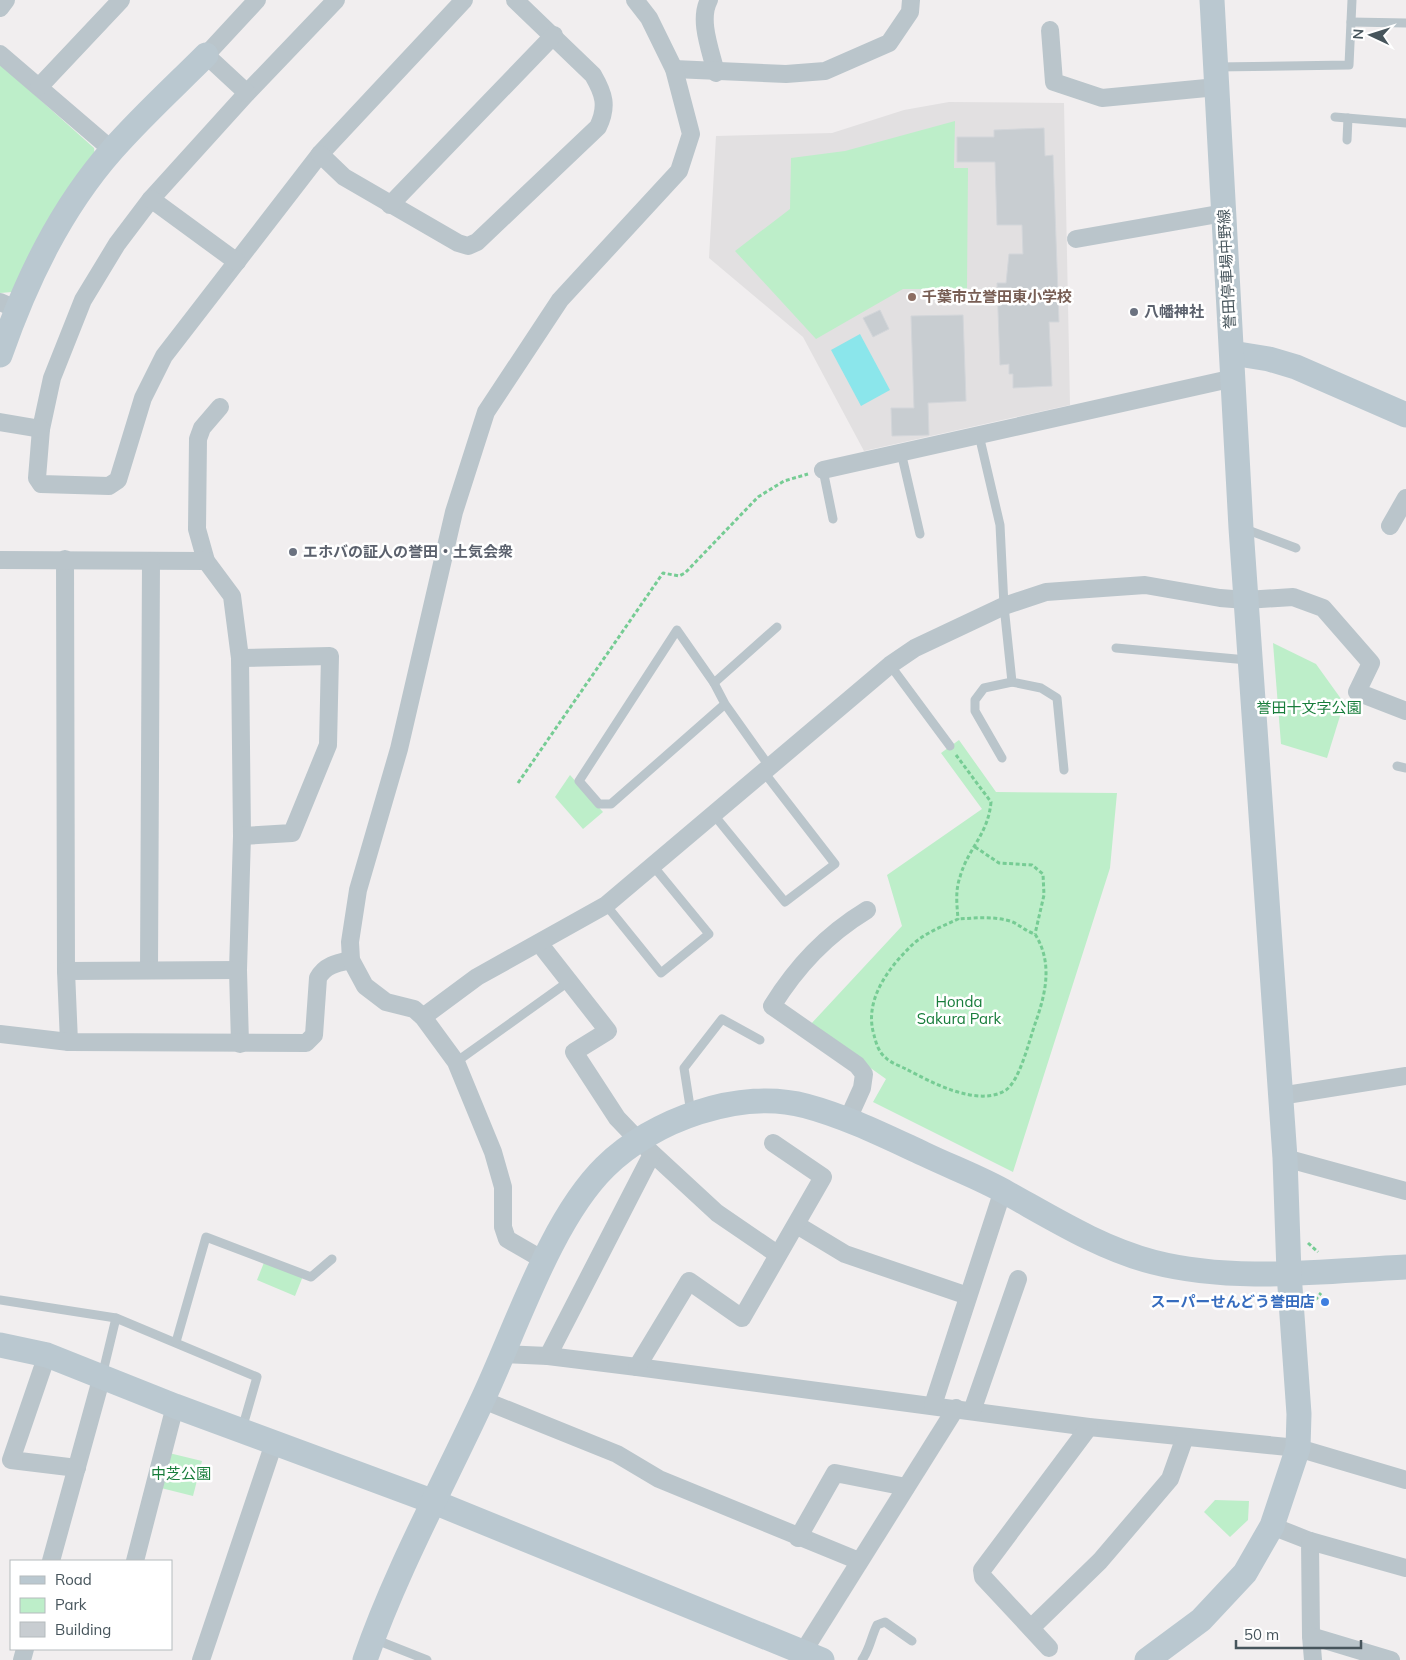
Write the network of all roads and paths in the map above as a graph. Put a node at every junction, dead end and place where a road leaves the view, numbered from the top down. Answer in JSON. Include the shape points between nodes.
{"nodes":[{"id":1,"x":6,"y":0,"type":"edge"},
{"id":2,"x":121,"y":0,"type":"edge"},
{"id":3,"x":257,"y":0,"type":"edge"},
{"id":4,"x":336,"y":0,"type":"edge"},
{"id":5,"x":464,"y":0,"type":"edge"},
{"id":6,"x":515,"y":0,"type":"edge"},
{"id":7,"x":635,"y":0,"type":"edge"},
{"id":8,"x":709,"y":0,"type":"edge"},
{"id":9,"x":911,"y":0,"type":"edge"},
{"id":10,"x":1212,"y":0,"type":"edge"},
{"id":11,"x":1352,"y":0,"type":"edge"},
{"id":12,"x":0,"y":8,"type":"edge"},
{"id":13,"x":1351,"y":22,"type":"junction"},
{"id":14,"x":1406,"y":23,"type":"edge"},
{"id":15,"x":1050,"y":30,"type":"dead end"},
{"id":16,"x":554,"y":35,"type":"junction"},
{"id":17,"x":0,"y":54,"type":"edge"},
{"id":18,"x":206,"y":55,"type":"junction"},
{"id":19,"x":674,"y":69,"type":"junction"},
{"id":20,"x":716,"y":73,"type":"junction"},
{"id":21,"x":1216,"y":77,"type":"junction"},
{"id":22,"x":39,"y":87,"type":"junction"},
{"id":23,"x":247,"y":93,"type":"junction"},
{"id":24,"x":1335,"y":117,"type":"dead end"},
{"id":25,"x":1348,"y":118,"type":"junction"},
{"id":26,"x":1406,"y":123,"type":"edge"},
{"id":27,"x":1347,"y":140,"type":"dead end"},
{"id":28,"x":112,"y":150,"type":"junction"},
{"id":29,"x":320,"y":154,"type":"junction"},
{"id":30,"x":151,"y":199,"type":"junction"},
{"id":31,"x":390,"y":205,"type":"junction"},
{"id":32,"x":1224,"y":213,"type":"junction"},
{"id":33,"x":1076,"y":238,"type":"dead end"},
{"id":34,"x":236,"y":262,"type":"junction"},
{"id":35,"x":8,"y":305,"type":"edge"},
{"id":36,"x":1232,"y":353,"type":"junction"},
{"id":37,"x":0,"y":355,"type":"edge"},
{"id":38,"x":1234,"y":378,"type":"junction"},
{"id":39,"x":220,"y":407,"type":"dead end"},
{"id":40,"x":1406,"y":415,"type":"edge"},
{"id":41,"x":0,"y":422,"type":"edge"},
{"id":42,"x":41,"y":429,"type":"junction"},
{"id":43,"x":979,"y":435,"type":"junction"},
{"id":44,"x":901,"y":452,"type":"junction"},
{"id":45,"x":823,"y":470,"type":"junction"},
{"id":46,"x":1406,"y":498,"type":"edge"},
{"id":47,"x":833,"y":519,"type":"dead end"},
{"id":48,"x":1390,"y":526,"type":"dead end"},
{"id":49,"x":1241,"y":528,"type":"junction"},
{"id":50,"x":920,"y":534,"type":"dead end"},
{"id":51,"x":1296,"y":548,"type":"dead end"},
{"id":52,"x":65,"y":559,"type":"junction"},
{"id":53,"x":0,"y":560,"type":"edge"},
{"id":54,"x":151,"y":561,"type":"junction"},
{"id":55,"x":206,"y":561,"type":"junction"},
{"id":56,"x":1246,"y":600,"type":"junction"},
{"id":57,"x":1004,"y":606,"type":"junction"},
{"id":58,"x":777,"y":627,"type":"dead end"},
{"id":59,"x":1116,"y":648,"type":"dead end"},
{"id":60,"x":240,"y":658,"type":"junction"},
{"id":61,"x":1251,"y":660,"type":"junction"},
{"id":62,"x":890,"y":665,"type":"junction"},
{"id":63,"x":1012,"y":682,"type":"junction"},
{"id":64,"x":714,"y":683,"type":"junction"},
{"id":65,"x":724,"y":704,"type":"junction"},
{"id":66,"x":1406,"y":710,"type":"edge"},
{"id":67,"x":950,"y":746,"type":"joint"},
{"id":68,"x":1002,"y":758,"type":"dead end"},
{"id":69,"x":766,"y":768,"type":"junction"},
{"id":70,"x":1064,"y":770,"type":"dead end"},
{"id":71,"x":518,"y":783,"type":"dead end"},
{"id":72,"x":714,"y":815,"type":"junction"},
{"id":73,"x":242,"y":836,"type":"junction"},
{"id":74,"x":975,"y":847,"type":"junction"},
{"id":75,"x":654,"y":867,"type":"junction"},
{"id":76,"x":606,"y":905,"type":"junction"},
{"id":77,"x":867,"y":910,"type":"dead end"},
{"id":78,"x":958,"y":919,"type":"junction"},
{"id":79,"x":1035,"y":934,"type":"junction"},
{"id":80,"x":539,"y":943,"type":"junction"},
{"id":81,"x":351,"y":960,"type":"junction"},
{"id":82,"x":149,"y":970,"type":"junction"},
{"id":83,"x":238,"y":970,"type":"junction"},
{"id":84,"x":66,"y":971,"type":"junction"},
{"id":85,"x":568,"y":982,"type":"junction"},
{"id":86,"x":423,"y":1017,"type":"junction"},
{"id":87,"x":0,"y":1034,"type":"edge"},
{"id":88,"x":760,"y":1040,"type":"dead end"},
{"id":89,"x":69,"y":1042,"type":"junction"},
{"id":90,"x":240,"y":1044,"type":"junction"},
{"id":91,"x":456,"y":1062,"type":"junction"},
{"id":92,"x":1406,"y":1076,"type":"edge"},
{"id":93,"x":1280,"y":1096,"type":"junction"},
{"id":94,"x":692,"y":1115,"type":"junction"},
{"id":95,"x":848,"y":1120,"type":"junction"},
{"id":96,"x":773,"y":1143,"type":"dead end"},
{"id":97,"x":646,"y":1148,"type":"junction"},
{"id":98,"x":1285,"y":1158,"type":"junction"},
{"id":99,"x":1003,"y":1190,"type":"junction"},
{"id":100,"x":1406,"y":1191,"type":"edge"},
{"id":101,"x":797,"y":1225,"type":"junction"},
{"id":102,"x":1307,"y":1242,"type":"dead end"},
{"id":103,"x":1320,"y":1253,"type":"dead end"},
{"id":104,"x":777,"y":1254,"type":"junction"},
{"id":105,"x":332,"y":1259,"type":"dead end"},
{"id":106,"x":545,"y":1261,"type":"junction"},
{"id":107,"x":1406,"y":1267,"type":"edge"},
{"id":108,"x":1289,"y":1273,"type":"junction"},
{"id":109,"x":1018,"y":1279,"type":"dead end"},
{"id":110,"x":1323,"y":1291,"type":"dead end"},
{"id":111,"x":968,"y":1296,"type":"junction"},
{"id":112,"x":0,"y":1300,"type":"edge"},
{"id":113,"x":1312,"y":1315,"type":"dead end"},
{"id":114,"x":116,"y":1318,"type":"junction"},
{"id":115,"x":176,"y":1342,"type":"junction"},
{"id":116,"x":0,"y":1345,"type":"edge"},
{"id":117,"x":503,"y":1354,"type":"junction"},
{"id":118,"x":46,"y":1355,"type":"junction"},
{"id":119,"x":548,"y":1356,"type":"junction"},
{"id":120,"x":637,"y":1366,"type":"junction"},
{"id":121,"x":102,"y":1376,"type":"junction"},
{"id":122,"x":483,"y":1400,"type":"junction"},
{"id":123,"x":933,"y":1405,"type":"junction"},
{"id":124,"x":175,"y":1406,"type":"junction"},
{"id":125,"x":964,"y":1410,"type":"junction"},
{"id":126,"x":1088,"y":1427,"type":"junction"},
{"id":127,"x":242,"y":1431,"type":"junction"},
{"id":128,"x":1185,"y":1437,"type":"junction"},
{"id":129,"x":274,"y":1443,"type":"junction"},
{"id":130,"x":1298,"y":1448,"type":"junction"},
{"id":131,"x":77,"y":1468,"type":"junction"},
{"id":132,"x":1406,"y":1480,"type":"edge"},
{"id":133,"x":906,"y":1487,"type":"junction"},
{"id":134,"x":434,"y":1502,"type":"junction"},
{"id":135,"x":1272,"y":1526,"type":"junction"},
{"id":136,"x":798,"y":1538,"type":"junction"},
{"id":137,"x":1310,"y":1541,"type":"junction"},
{"id":138,"x":51,"y":1560,"type":"edge"},
{"id":139,"x":135,"y":1560,"type":"edge"},
{"id":140,"x":859,"y":1561,"type":"junction"},
{"id":141,"x":1406,"y":1568,"type":"edge"},
{"id":142,"x":1031,"y":1628,"type":"junction"},
{"id":143,"x":1311,"y":1636,"type":"junction"},
{"id":144,"x":912,"y":1641,"type":"dead end"},
{"id":145,"x":1049,"y":1648,"type":"dead end"},
{"id":146,"x":368,"y":1649,"type":"edge"},
{"id":147,"x":808,"y":1657,"type":"edge"},
{"id":148,"x":201,"y":1660,"type":"edge"},
{"id":149,"x":427,"y":1660,"type":"edge"},
{"id":150,"x":862,"y":1660,"type":"edge"},
{"id":151,"x":1147,"y":1660,"type":"edge"},
{"id":152,"x":1313,"y":1660,"type":"edge"},
{"id":153,"x":1391,"y":1660,"type":"edge"}],
"edges":[{"from":1,"to":12,"type":"street"},
{"from":2,"to":22,"type":"street"},
{"from":3,"to":18,"type":"street"},
{"from":4,"to":23,"type":"street"},
{"from":5,"to":29,"type":"street"},
{"from":6,"to":16,"type":"street"},
{"from":7,"to":19,"type":"street","via":[[650,18]]},
{"from":8,"to":20,"type":"street","via":[[705,8],[705,22]]},
{"from":9,"to":20,"type":"street","via":[[910,12],[889,43],[825,71]]},
{"from":10,"to":21,"type":"street","name":"誉田停車場中野線"},
{"from":11,"to":13,"type":"lane"},
{"from":13,"to":14,"type":"lane"},
{"from":13,"to":21,"type":"lane","via":[[1349,65]]},
{"from":15,"to":21,"type":"street","via":[[1054,82],[1102,98]]},
{"from":16,"to":31,"type":"street"},
{"from":16,"to":31,"type":"street","via":[[594,75],[602,90],[604,115],[598,127],[477,242],[468,246]]},
{"from":17,"to":22,"type":"street"},
{"from":18,"to":23,"type":"street"},
{"from":18,"to":28,"type":"street"},
{"from":19,"to":20,"type":"street"},
{"from":19,"to":81,"type":"street","via":[[691,134],[680,171],[560,300],[486,412],[454,512],[399,749],[358,890],[351,921]]},
{"from":21,"to":32,"type":"street","name":"誉田停車場中野線"},
{"from":22,"to":28,"type":"street"},
{"from":23,"to":30,"type":"street"},
{"from":24,"to":25,"type":"lane"},
{"from":25,"to":26,"type":"lane"},
{"from":25,"to":27,"type":"lane"},
{"from":28,"to":35,"type":"street","via":[[53,233]]},
{"from":29,"to":31,"type":"street","via":[[344,177]]},
{"from":29,"to":34,"type":"street"},
{"from":30,"to":34,"type":"street"},
{"from":30,"to":42,"type":"street","via":[[117,244],[83,300],[52,378]]},
{"from":32,"to":33,"type":"street"},
{"from":32,"to":36,"type":"street","name":"誉田停車場中野線"},
{"from":34,"to":42,"type":"street","via":[[164,356],[143,398],[118,480],[110,486],[41,484],[37,478]]},
{"from":35,"to":37,"type":"street"},
{"from":36,"to":38,"type":"street","name":"誉田停車場中野線"},
{"from":36,"to":40,"type":"street","via":[[1296,366]]},
{"from":38,"to":43,"type":"street"},
{"from":38,"to":49,"type":"street","name":"誉田停車場中野線"},
{"from":39,"to":55,"type":"street","via":[[202,428],[198,440],[197,530]]},
{"from":41,"to":42,"type":"street"},
{"from":43,"to":44,"type":"street"},
{"from":43,"to":57,"type":"lane","via":[[1000,525]]},
{"from":44,"to":45,"type":"street"},
{"from":44,"to":50,"type":"lane"},
{"from":45,"to":47,"type":"lane"},
{"from":45,"to":71,"type":"path","via":[[771,488],[758,497],[685,573],[679,576],[663,573]]},
{"from":46,"to":48,"type":"street"},
{"from":49,"to":51,"type":"lane"},
{"from":49,"to":56,"type":"street","name":"誉田停車場中野線"},
{"from":52,"to":53,"type":"street"},
{"from":52,"to":54,"type":"street"},
{"from":52,"to":84,"type":"street"},
{"from":54,"to":55,"type":"street"},
{"from":54,"to":82,"type":"street"},
{"from":55,"to":60,"type":"street","via":[[232,596]]},
{"from":56,"to":57,"type":"street","via":[[1145,585],[1046,592]]},
{"from":56,"to":61,"type":"street","name":"誉田停車場中野線"},
{"from":56,"to":66,"type":"street","via":[[1293,597],[1324,608],[1371,662],[1357,692]]},
{"from":57,"to":62,"type":"street","via":[[915,648]]},
{"from":57,"to":63,"type":"lane"},
{"from":58,"to":64,"type":"lane"},
{"from":59,"to":61,"type":"lane"},
{"from":60,"to":73,"type":"street"},
{"from":60,"to":73,"type":"street","via":[[330,656],[328,746],[292,833]]},
{"from":61,"to":93,"type":"street","name":"誉田停車場中野線"},
{"from":62,"to":67,"type":"lane"},
{"from":62,"to":69,"type":"street"},
{"from":63,"to":68,"type":"lane","via":[[984,688],[976,700],[975,711]]},
{"from":63,"to":70,"type":"lane","via":[[1041,688],[1057,698]]},
{"from":64,"to":65,"type":"lane"},
{"from":64,"to":65,"type":"lane","via":[[676,630],[579,780],[599,804],[611,804]]},
{"from":65,"to":69,"type":"lane"},
{"from":67,"to":74,"type":"path","via":[[990,802],[989,820]]},
{"from":69,"to":72,"type":"street"},
{"from":69,"to":72,"type":"lane","via":[[835,864],[785,902]]},
{"from":72,"to":75,"type":"street"},
{"from":73,"to":83,"type":"street"},
{"from":74,"to":78,"type":"path","via":[[960,875],[956,891]]},
{"from":74,"to":79,"type":"path","via":[[999,863],[1032,865],[1043,874],[1044,895]]},
{"from":75,"to":76,"type":"street"},
{"from":75,"to":76,"type":"lane","via":[[709,934],[661,973]]},
{"from":76,"to":80,"type":"street"},
{"from":77,"to":95,"type":"street","via":[[846,922],[813,952],[791,975],[772,1006],[857,1065],[864,1074],[862,1088]]},
{"from":78,"to":79,"type":"path","via":[[986,917],[1012,921],[1024,931]]},
{"from":78,"to":79,"type":"path","via":[[928,933],[909,948],[885,977],[872,1000],[870,1023],[877,1045],[886,1059],[960,1093],[988,1097],[1007,1089],[1019,1071],[1044,997],[1048,975],[1043,946]]},
{"from":80,"to":85,"type":"street"},
{"from":80,"to":86,"type":"street","via":[[477,977]]},
{"from":81,"to":86,"type":"street","via":[[365,986],[386,1002],[414,1009]]},
{"from":81,"to":90,"type":"street","via":[[327,966],[321,972],[314,1034],[310,1040],[306,1043]]},
{"from":82,"to":83,"type":"street"},
{"from":82,"to":84,"type":"street"},
{"from":83,"to":90,"type":"street"},
{"from":84,"to":89,"type":"street"},
{"from":85,"to":91,"type":"lane"},
{"from":85,"to":97,"type":"street","via":[[608,1031],[574,1052],[617,1118]]},
{"from":86,"to":91,"type":"street"},
{"from":87,"to":89,"type":"street"},
{"from":88,"to":94,"type":"lane","via":[[722,1019],[684,1068]]},
{"from":89,"to":90,"type":"street"},
{"from":91,"to":106,"type":"street","via":[[501,1178],[503,1228],[507,1239]]},
{"from":92,"to":93,"type":"street"},
{"from":93,"to":98,"type":"street","name":"誉田停車場中野線"},
{"from":94,"to":95,"type":"street","via":[[731,1104],[766,1101],[803,1105]]},
{"from":94,"to":97,"type":"street","via":[[667,1124]]},
{"from":95,"to":99,"type":"street"},
{"from":96,"to":101,"type":"street","via":[[824,1177]]},
{"from":97,"to":104,"type":"street","via":[[717,1213]]},
{"from":97,"to":106,"type":"street","via":[[605,1166],[565,1221]]},
{"from":97,"to":119,"type":"street"},
{"from":98,"to":100,"type":"street"},
{"from":98,"to":108,"type":"street","name":"誉田停車場中野線"},
{"from":99,"to":108,"type":"street","via":[[1075,1232],[1155,1262],[1241,1274]]},
{"from":99,"to":111,"type":"street"},
{"from":101,"to":104,"type":"street"},
{"from":101,"to":111,"type":"street","via":[[845,1254]]},
{"from":102,"to":103,"type":"path"},
{"from":104,"to":120,"type":"street","via":[[742,1318],[689,1281]]},
{"from":105,"to":115,"type":"lane","via":[[311,1277],[206,1236]]},
{"from":106,"to":117,"type":"street"},
{"from":107,"to":108,"type":"street"},
{"from":108,"to":130,"type":"street","name":"誉田停車場中野線","via":[[1299,1414]]},
{"from":109,"to":125,"type":"street"},
{"from":110,"to":113,"type":"path","via":[[1311,1306]]},
{"from":111,"to":123,"type":"street"},
{"from":112,"to":114,"type":"lane"},
{"from":114,"to":115,"type":"lane"},
{"from":114,"to":121,"type":"lane"},
{"from":115,"to":127,"type":"lane","via":[[257,1377]]},
{"from":116,"to":118,"type":"street"},
{"from":117,"to":119,"type":"street"},
{"from":117,"to":122,"type":"street"},
{"from":118,"to":121,"type":"street"},
{"from":118,"to":131,"type":"street","via":[[11,1460]]},
{"from":119,"to":120,"type":"street"},
{"from":120,"to":123,"type":"street"},
{"from":121,"to":124,"type":"street"},
{"from":121,"to":131,"type":"street"},
{"from":122,"to":134,"type":"street"},
{"from":122,"to":136,"type":"street","via":[[617,1454],[659,1479]]},
{"from":123,"to":125,"type":"street"},
{"from":124,"to":127,"type":"street"},
{"from":124,"to":139,"type":"street"},
{"from":125,"to":126,"type":"street"},
{"from":125,"to":133,"type":"street"},
{"from":126,"to":128,"type":"street"},
{"from":126,"to":142,"type":"street","via":[[982,1570],[983,1577]]},
{"from":127,"to":129,"type":"street"},
{"from":128,"to":130,"type":"street"},
{"from":128,"to":142,"type":"street","via":[[1170,1479],[1100,1561]]},
{"from":129,"to":134,"type":"street"},
{"from":129,"to":148,"type":"street"},
{"from":130,"to":132,"type":"street"},
{"from":130,"to":135,"type":"street","name":"誉田停車場中野線"},
{"from":131,"to":138,"type":"street"},
{"from":133,"to":136,"type":"street","via":[[835,1474]]},
{"from":133,"to":140,"type":"street"},
{"from":134,"to":146,"type":"street"},
{"from":134,"to":147,"type":"street"},
{"from":135,"to":137,"type":"street"},
{"from":135,"to":151,"type":"street","name":"誉田停車場中野線","via":[[1245,1573],[1225,1596],[1201,1620]]},
{"from":136,"to":140,"type":"street"},
{"from":137,"to":141,"type":"street"},
{"from":137,"to":143,"type":"street"},
{"from":140,"to":147,"type":"street"},
{"from":142,"to":145,"type":"street"},
{"from":143,"to":152,"type":"street"},
{"from":143,"to":153,"type":"street"},
{"from":144,"to":150,"type":"lane","via":[[885,1622],[877,1625],[870,1650]]},
{"from":146,"to":149,"type":"lane"}]}
